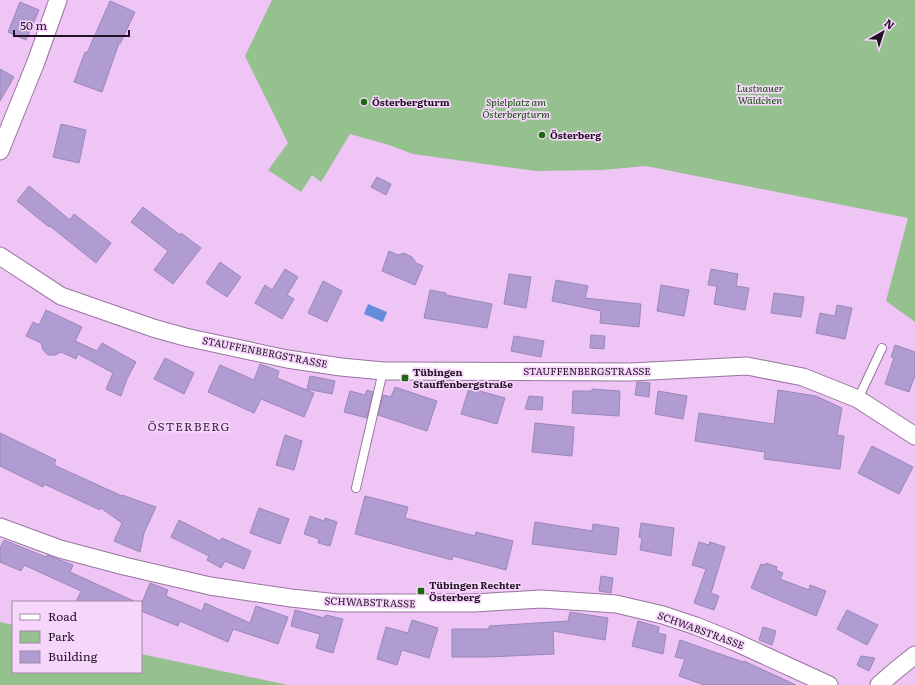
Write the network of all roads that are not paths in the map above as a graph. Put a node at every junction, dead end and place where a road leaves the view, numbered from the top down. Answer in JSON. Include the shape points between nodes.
{"nodes":[{"id":1,"x":58,"y":0,"type":"edge"},
{"id":2,"x":0,"y":151,"type":"edge"},
{"id":3,"x":0,"y":256,"type":"edge"},
{"id":4,"x":882,"y":348,"type":"dead end"},
{"id":5,"x":383,"y":371,"type":"junction"},
{"id":6,"x":858,"y":399,"type":"junction"},
{"id":7,"x":915,"y":436,"type":"edge"},
{"id":8,"x":356,"y":488,"type":"dead end"},
{"id":9,"x":0,"y":527,"type":"edge"},
{"id":10,"x":915,"y":655,"type":"edge"},
{"id":11,"x":829,"y":685,"type":"edge"},
{"id":12,"x":879,"y":685,"type":"edge"}],
"edges":[{"from":1,"to":2,"type":"street"},
{"from":3,"to":5,"type":"street","name":"STAUFFENBERGSTRASSE","via":[[61,296],[160,330],[287,359]]},
{"from":4,"to":6,"type":"lane"},
{"from":5,"to":6,"type":"street","name":"STAUFFENBERGSTRASSE","via":[[631,372],[747,366],[803,377]]},
{"from":5,"to":8,"type":"lane"},
{"from":6,"to":7,"type":"street","name":"STAUFFENBERGSTRASSE"},
{"from":9,"to":11,"type":"street","name":"SCHWABSTRASSE","via":[[60,548],[124,566],[210,586],[299,599],[338,603],[474,603],[541,599],[616,604],[696,626]]},
{"from":10,"to":12,"type":"street"}]}
